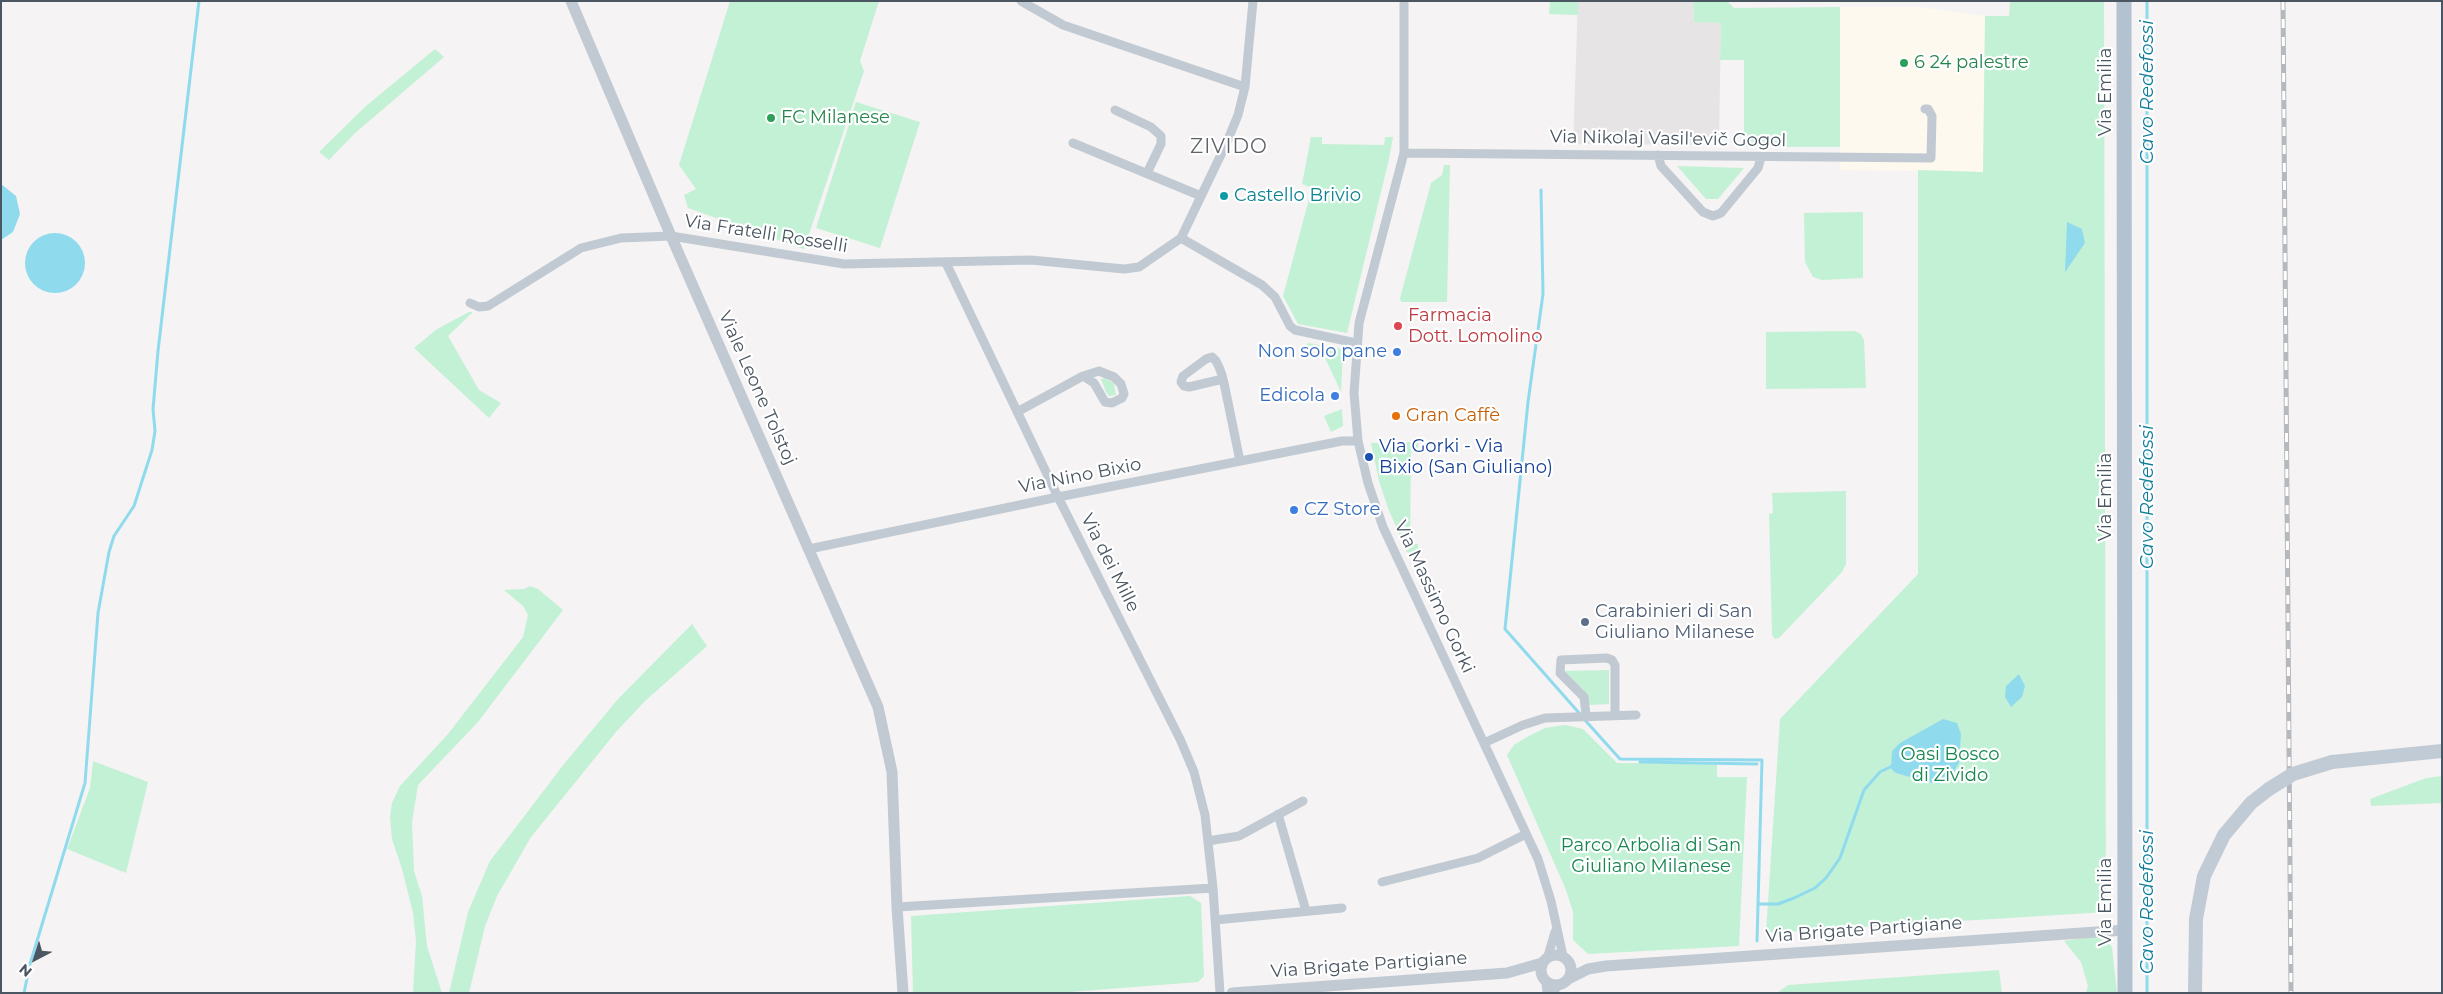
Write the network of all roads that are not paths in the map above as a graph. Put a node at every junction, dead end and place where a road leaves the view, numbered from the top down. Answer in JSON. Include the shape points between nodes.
{"nodes":[{"id":1,"x":571,"y":1,"type":"edge"},
{"id":2,"x":1253,"y":1,"type":"edge"},
{"id":3,"x":1404,"y":1,"type":"edge"},
{"id":4,"x":2124,"y":1,"type":"edge"},
{"id":5,"x":1024,"y":2,"type":"edge"},
{"id":6,"x":1245,"y":87,"type":"junction"},
{"id":7,"x":1925,"y":109,"type":"dead end"},
{"id":8,"x":1115,"y":110,"type":"dead end"},
{"id":9,"x":1073,"y":143,"type":"dead end"},
{"id":10,"x":1404,"y":153,"type":"junction"},
{"id":11,"x":1658,"y":156,"type":"junction"},
{"id":12,"x":1761,"y":156,"type":"junction"},
{"id":13,"x":1147,"y":173,"type":"junction"},
{"id":14,"x":1201,"y":196,"type":"junction"},
{"id":15,"x":671,"y":236,"type":"junction"},
{"id":16,"x":1181,"y":238,"type":"junction"},
{"id":17,"x":946,"y":263,"type":"junction"},
{"id":18,"x":470,"y":303,"type":"dead end"},
{"id":19,"x":1356,"y":343,"type":"junction"},
{"id":20,"x":1083,"y":376,"type":"junction"},
{"id":21,"x":1223,"y":379,"type":"junction"},
{"id":22,"x":1017,"y":412,"type":"junction"},
{"id":23,"x":1358,"y":441,"type":"junction"},
{"id":24,"x":1240,"y":461,"type":"junction"},
{"id":25,"x":1058,"y":497,"type":"junction"},
{"id":26,"x":809,"y":549,"type":"junction"},
{"id":27,"x":1615,"y":715,"type":"junction"},
{"id":28,"x":1636,"y":715,"type":"dead end"},
{"id":29,"x":1586,"y":716,"type":"junction"},
{"id":30,"x":1484,"y":743,"type":"junction"},
{"id":31,"x":2442,"y":751,"type":"edge"},
{"id":32,"x":1303,"y":801,"type":"dead end"},
{"id":33,"x":1278,"y":814,"type":"junction"},
{"id":34,"x":1526,"y":834,"type":"junction"},
{"id":35,"x":1208,"y":841,"type":"junction"},
{"id":36,"x":1382,"y":882,"type":"dead end"},
{"id":37,"x":1213,"y":888,"type":"junction"},
{"id":38,"x":897,"y":908,"type":"junction"},
{"id":39,"x":1342,"y":908,"type":"dead end"},
{"id":40,"x":1306,"y":911,"type":"junction"},
{"id":41,"x":1215,"y":920,"type":"junction"},
{"id":42,"x":1556,"y":925,"type":"junction"},
{"id":43,"x":2124,"y":930,"type":"junction"},
{"id":44,"x":1566,"y":959,"type":"junction"},
{"id":45,"x":1545,"y":960,"type":"junction"},
{"id":46,"x":1606,"y":966,"type":"junction"},
{"id":47,"x":1507,"y":973,"type":"junction"},
{"id":48,"x":1568,"y":978,"type":"junction"},
{"id":49,"x":1545,"y":984,"type":"edge"},
{"id":50,"x":1556,"y":989,"type":"edge"},
{"id":51,"x":903,"y":993,"type":"edge"},
{"id":52,"x":1220,"y":993,"type":"edge"},
{"id":53,"x":1232,"y":993,"type":"edge"},
{"id":54,"x":2125,"y":993,"type":"edge"},
{"id":55,"x":2195,"y":993,"type":"edge"}],
"edges":[{"from":1,"to":15,"type":"street","name":"Viale Leone Tolstoj"},
{"from":2,"to":6,"type":"street"},
{"from":3,"to":10,"type":"street","name":"Via Massimo Gorki"},
{"from":4,"to":43,"type":"main road","name":"Via Emilia"},
{"from":5,"to":6,"type":"street","via":[[1069,28]]},
{"from":6,"to":14,"type":"street","via":[[1234,127]]},
{"from":7,"to":12,"type":"street","name":"Via Nikolaj Vasil'evič Gogol","via":[[1932,116],[1931,158]]},
{"from":8,"to":13,"type":"street","via":[[1151,127],[1161,136],[1161,144]]},
{"from":9,"to":13,"type":"street"},
{"from":10,"to":11,"type":"street","name":"Via Nikolaj Vasil'evič Gogol"},
{"from":10,"to":19,"type":"street","name":"Via Massimo Gorki","via":[[1364,300]]},
{"from":11,"to":12,"type":"street","name":"Via Nikolaj Vasil'evič Gogol"},
{"from":11,"to":12,"type":"street","via":[[1661,166],[1704,212],[1713,216],[1721,213],[1758,168]]},
{"from":13,"to":14,"type":"street"},
{"from":14,"to":16,"type":"street"},
{"from":15,"to":17,"type":"street","name":"Via Fratelli Rosselli","via":[[833,264]]},
{"from":15,"to":18,"type":"street","name":"Via Fratelli Rosselli","via":[[621,238],[594,243],[561,259],[488,306]]},
{"from":15,"to":26,"type":"street","name":"Viale Leone Tolstoj"},
{"from":16,"to":17,"type":"street","name":"Via Fratelli Rosselli","via":[[1136,268],[1116,269],[1037,260]]},
{"from":16,"to":19,"type":"street","via":[[1262,286],[1275,298],[1295,330]]},
{"from":17,"to":22,"type":"street","name":"Via dei Mille"},
{"from":19,"to":23,"type":"street","name":"Via Massimo Gorki","via":[[1354,393]]},
{"from":20,"to":20,"type":"street","via":[[1094,383],[1105,402],[1112,403],[1122,398],[1121,384],[1114,376],[1099,372]]},
{"from":20,"to":22,"type":"street"},
{"from":21,"to":21,"type":"street","via":[[1216,361],[1209,357],[1181,382],[1189,387]]},
{"from":21,"to":24,"type":"street"},
{"from":22,"to":25,"type":"street","name":"Via dei Mille"},
{"from":23,"to":24,"type":"street","name":"Via Nino Bixio","via":[[1342,441]]},
{"from":23,"to":30,"type":"street","name":"Via Massimo Gorki","via":[[1383,527]]},
{"from":24,"to":25,"type":"street","name":"Via Nino Bixio"},
{"from":25,"to":26,"type":"street","name":"Via Nino Bixio"},
{"from":25,"to":35,"type":"street","name":"Via dei Mille","via":[[1188,756],[1202,799]]},
{"from":26,"to":38,"type":"street","name":"Viale Leone Tolstoj","via":[[878,707],[889,752],[893,792]]},
{"from":27,"to":28,"type":"street"},
{"from":27,"to":29,"type":"street"},
{"from":27,"to":29,"type":"street","via":[[1615,665],[1612,660],[1561,660],[1560,673],[1584,697]]},
{"from":29,"to":30,"type":"street","via":[[1533,721]]},
{"from":30,"to":34,"type":"street","name":"Via Massimo Gorki"},
{"from":31,"to":55,"type":"main road","bridge":true,"via":[[2332,762],[2294,774],[2252,803],[2224,835],[2204,876],[2196,919]]},
{"from":32,"to":33,"type":"street"},
{"from":33,"to":35,"type":"street","via":[[1239,836]]},
{"from":33,"to":40,"type":"street"},
{"from":34,"to":36,"type":"street","via":[[1478,858]]},
{"from":34,"to":42,"type":"street","name":"Via Massimo Gorki","via":[[1544,877]]},
{"from":35,"to":37,"type":"street","name":"Via dei Mille"},
{"from":37,"to":38,"type":"street"},
{"from":37,"to":41,"type":"street","name":"Via dei Mille"},
{"from":38,"to":51,"type":"street","name":"Viale Leone Tolstoj"},
{"from":39,"to":40,"type":"street"},
{"from":40,"to":41,"type":"street"},
{"from":41,"to":52,"type":"street","name":"Via dei Mille"},
{"from":42,"to":44,"type":"street","name":"Via Massimo Gorki"},
{"from":42,"to":45,"type":"street","name":"Via Massimo Gorki","via":[[1553,944]]},
{"from":43,"to":46,"type":"street","name":"Via Brigate Partigiane"},
{"from":43,"to":54,"type":"main road","name":"Via Emilia"},
{"from":44,"to":45,"type":"street"},
{"from":44,"to":46,"type":"street","name":"Via Brigate Partigiane"},
{"from":44,"to":48,"type":"street","via":[[1571,969]]},
{"from":45,"to":47,"type":"street","name":"Via Brigate Partigiane"},
{"from":45,"to":49,"type":"street","via":[[1541,973]]},
{"from":46,"to":48,"type":"street","name":"Via Brigate Partigiane","via":[[1588,969]]},
{"from":47,"to":49,"type":"street","name":"Via Brigate Partigiane"},
{"from":47,"to":53,"type":"street","name":"Via Brigate Partigiane"},
{"from":48,"to":50,"type":"street"},
{"from":49,"to":50,"type":"street"}]}
